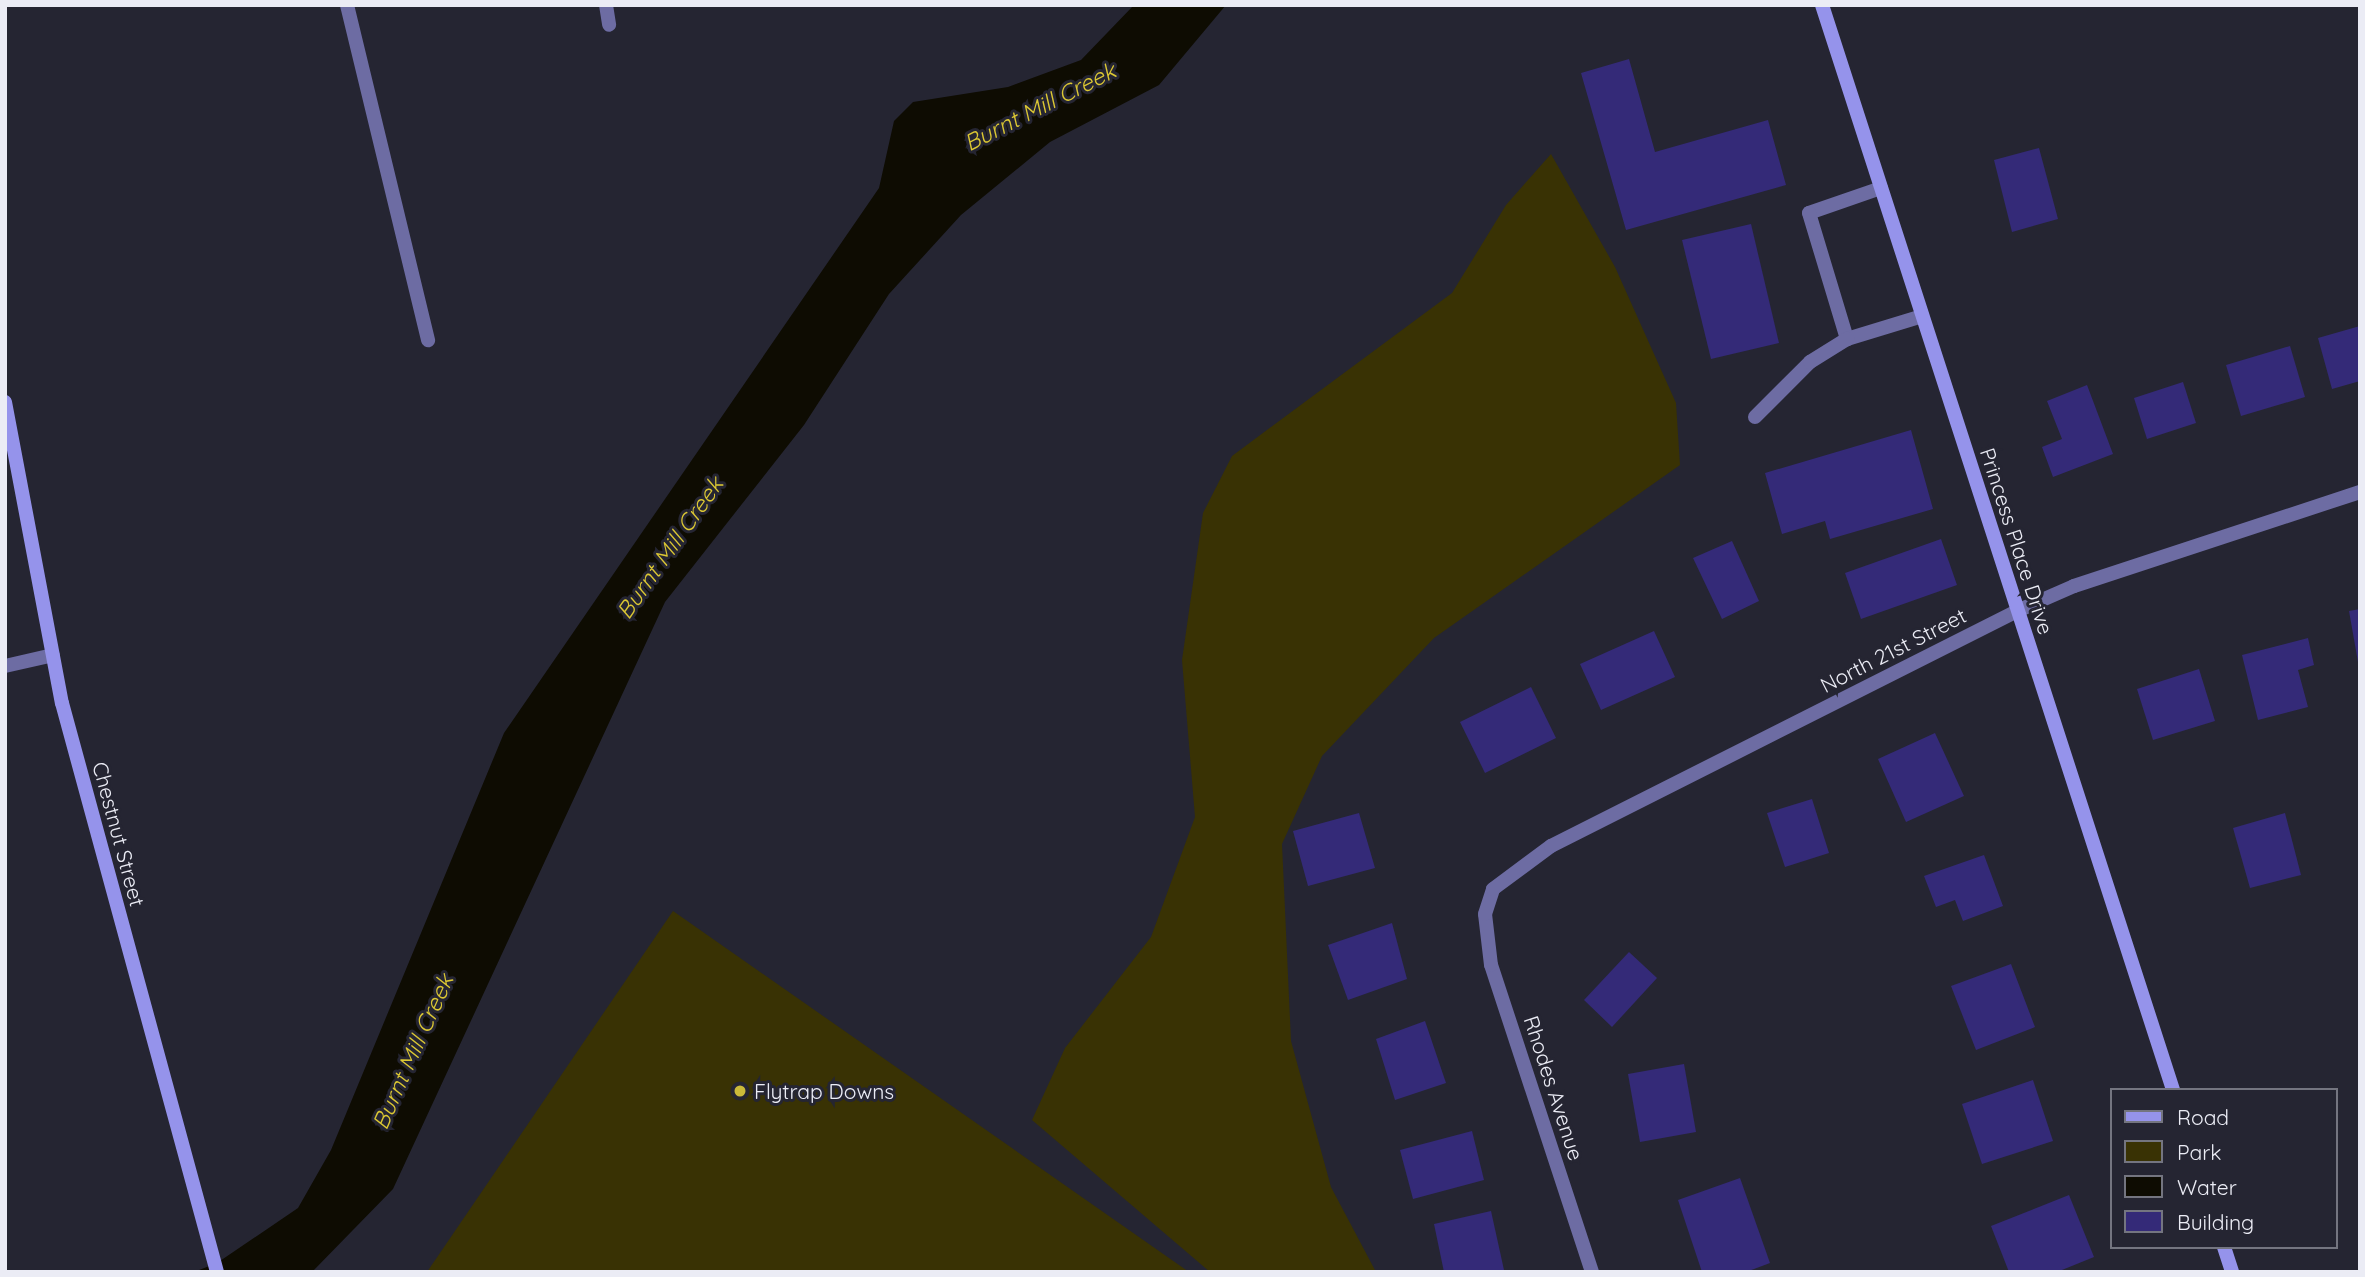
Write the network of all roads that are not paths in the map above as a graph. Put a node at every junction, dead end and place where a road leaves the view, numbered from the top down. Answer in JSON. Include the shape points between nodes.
{"nodes":[{"id":1,"x":347,"y":5,"type":"edge"},
{"id":2,"x":606,"y":5,"type":"edge"},
{"id":3,"x":1822,"y":5,"type":"edge"},
{"id":4,"x":609,"y":25,"type":"dead end"},
{"id":5,"x":1881,"y":188,"type":"junction"},
{"id":6,"x":1922,"y":316,"type":"junction"},
{"id":7,"x":1847,"y":339,"type":"junction"},
{"id":8,"x":428,"y":340,"type":"dead end"},
{"id":9,"x":5,"y":401,"type":"edge"},
{"id":10,"x":1755,"y":417,"type":"dead end"},
{"id":11,"x":2360,"y":492,"type":"edge"},
{"id":12,"x":2017,"y":611,"type":"junction"},
{"id":13,"x":52,"y":655,"type":"junction"},
{"id":14,"x":5,"y":666,"type":"edge"},
{"id":15,"x":1485,"y":914,"type":"joint"},
{"id":16,"x":2172,"y":1088,"type":"edge"},
{"id":17,"x":2225,"y":1249,"type":"edge"},
{"id":18,"x":217,"y":1272,"type":"edge"},
{"id":19,"x":1592,"y":1272,"type":"edge"},
{"id":20,"x":2232,"y":1272,"type":"edge"}],
"edges":[{"from":1,"to":8,"type":"street"},
{"from":2,"to":4,"type":"street"},
{"from":3,"to":5,"type":"street","name":"Princess Place Drive"},
{"from":5,"to":6,"type":"street","name":"Princess Place Drive"},
{"from":5,"to":7,"type":"street","via":[[1809,213]]},
{"from":6,"to":7,"type":"street"},
{"from":6,"to":12,"type":"street","name":"Princess Place Drive"},
{"from":7,"to":10,"type":"street","via":[[1810,362]]},
{"from":9,"to":13,"type":"street","name":"Chestnut Street"},
{"from":11,"to":12,"type":"street","name":"North 21st Street","via":[[2074,586]]},
{"from":12,"to":15,"type":"street","name":"North 21st Street","via":[[1551,846],[1493,889]]},
{"from":12,"to":16,"type":"street","name":"Princess Place Drive"},
{"from":13,"to":14,"type":"street"},
{"from":13,"to":18,"type":"street","name":"Chestnut Street"},
{"from":15,"to":19,"type":"street","name":"Rhodes Avenue","via":[[1491,965]]},
{"from":17,"to":20,"type":"street"}]}
